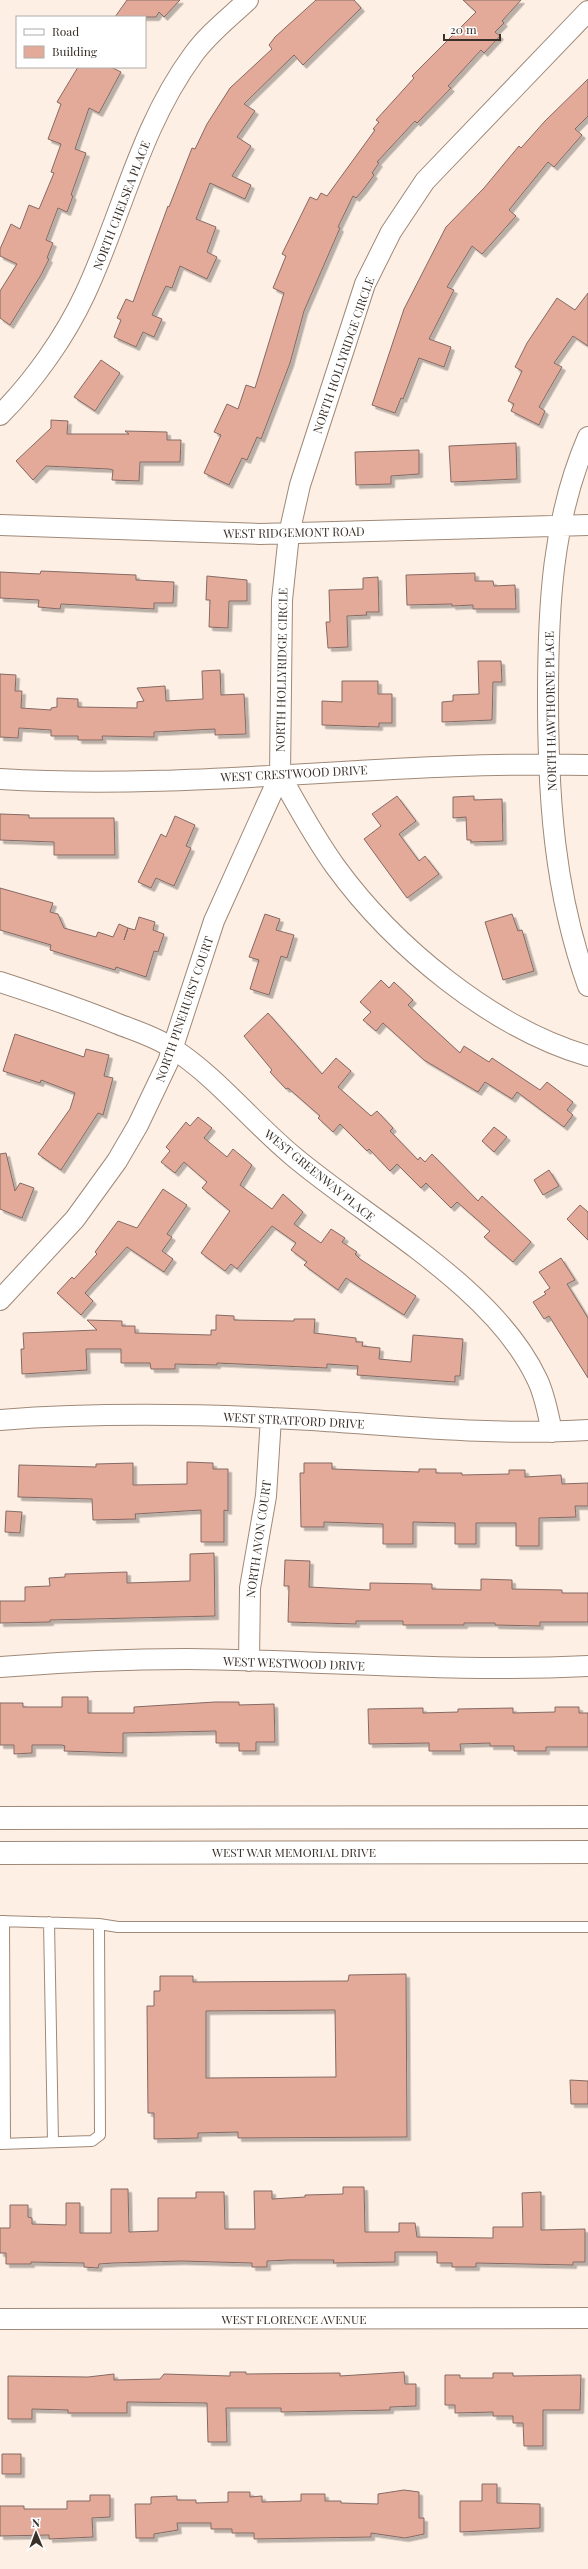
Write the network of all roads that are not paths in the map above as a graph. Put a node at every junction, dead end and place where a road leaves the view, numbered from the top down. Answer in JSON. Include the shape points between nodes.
{"nodes":[{"id":1,"x":248,"y":0,"type":"edge"},
{"id":2,"x":588,"y":11,"type":"edge"},
{"id":3,"x":0,"y":415,"type":"edge"},
{"id":4,"x":588,"y":437,"type":"edge"},
{"id":5,"x":0,"y":525,"type":"edge"},
{"id":6,"x":559,"y":525,"type":"junction"},
{"id":7,"x":588,"y":525,"type":"edge"},
{"id":8,"x":289,"y":534,"type":"junction"},
{"id":9,"x":548,"y":764,"type":"junction"},
{"id":10,"x":588,"y":765,"type":"edge"},
{"id":11,"x":280,"y":775,"type":"junction"},
{"id":12,"x":0,"y":779,"type":"edge"},
{"id":13,"x":0,"y":982,"type":"edge"},
{"id":14,"x":588,"y":986,"type":"edge"},
{"id":15,"x":172,"y":1048,"type":"junction"},
{"id":16,"x":588,"y":1056,"type":"edge"},
{"id":17,"x":0,"y":1300,"type":"edge"},
{"id":18,"x":271,"y":1418,"type":"junction"},
{"id":19,"x":0,"y":1420,"type":"edge"},
{"id":20,"x":588,"y":1430,"type":"edge"},
{"id":21,"x":552,"y":1432,"type":"junction"},
{"id":22,"x":249,"y":1661,"type":"junction"},
{"id":23,"x":588,"y":1666,"type":"edge"},
{"id":24,"x":0,"y":1667,"type":"edge"},
{"id":25,"x":588,"y":1817,"type":"edge"},
{"id":26,"x":0,"y":1818,"type":"edge"},
{"id":27,"x":588,"y":1852,"type":"edge"},
{"id":28,"x":0,"y":1853,"type":"edge"},
{"id":29,"x":2,"y":1921,"type":"edge"},
{"id":30,"x":49,"y":1922,"type":"junction"},
{"id":31,"x":99,"y":1924,"type":"junction"},
{"id":32,"x":588,"y":1927,"type":"edge"},
{"id":33,"x":53,"y":2142,"type":"junction"},
{"id":34,"x":2,"y":2144,"type":"edge"},
{"id":35,"x":588,"y":2318,"type":"edge"},
{"id":36,"x":0,"y":2319,"type":"edge"}],
"edges":[{"from":1,"to":3,"type":"street","name":"NORTH CHELSEA PLACE","via":[[197,50],[177,80],[141,151],[81,302],[35,373]]},
{"from":2,"to":8,"type":"street","name":"NORTH HOLLYRIDGE CIRCLE","via":[[440,164],[414,196],[391,232],[365,284],[344,342],[300,485]]},
{"from":4,"to":6,"type":"street","name":"NORTH HAWTHORNE PLACE","via":[[571,480]]},
{"from":5,"to":8,"type":"street","name":"WEST RIDGEMONT ROAD"},
{"from":6,"to":7,"type":"street","name":"WEST RIDGEMONT ROAD"},
{"from":6,"to":8,"type":"street","name":"WEST RIDGEMONT ROAD"},
{"from":6,"to":9,"type":"street","name":"NORTH HAWTHORNE PLACE","via":[[548,627]]},
{"from":8,"to":11,"type":"street","name":"NORTH HOLLYRIDGE CIRCLE","via":[[282,600]]},
{"from":9,"to":10,"type":"street","name":"WEST CRESTWOOD DRIVE"},
{"from":9,"to":11,"type":"street","name":"WEST CRESTWOOD DRIVE","via":[[444,765]]},
{"from":9,"to":14,"type":"street","name":"NORTH HAWTHORNE PLACE","via":[[556,860],[571,932]]},
{"from":11,"to":12,"type":"street","name":"WEST CRESTWOOD DRIVE","via":[[91,781]]},
{"from":11,"to":15,"type":"street","name":"NORTH PINEHURST COURT","via":[[214,921]]},
{"from":11,"to":16,"type":"street","via":[[340,873],[407,944],[463,992],[510,1024],[558,1046]]},
{"from":13,"to":15,"type":"street","name":"WEST GREENWAY PLACE","via":[[94,1013]]},
{"from":15,"to":17,"type":"street","name":"NORTH PINEHURST COURT","via":[[156,1089],[111,1170],[75,1219]]},
{"from":15,"to":21,"type":"street","name":"WEST GREENWAY PLACE","via":[[200,1068],[292,1156],[440,1267],[484,1307],[533,1371],[540,1385]]},
{"from":18,"to":19,"type":"street","name":"WEST STRATFORD DRIVE","via":[[115,1415]]},
{"from":18,"to":21,"type":"street","name":"WEST STRATFORD DRIVE","via":[[466,1432]]},
{"from":18,"to":22,"type":"street","name":"NORTH AVON COURT","via":[[266,1496],[250,1588]]},
{"from":20,"to":21,"type":"street","name":"WEST STRATFORD DRIVE"},
{"from":22,"to":23,"type":"street","name":"WEST WESTWOOD DRIVE","via":[[463,1669]]},
{"from":22,"to":24,"type":"street","name":"WEST WESTWOOD DRIVE","via":[[146,1659]]},
{"from":25,"to":26,"type":"highway"},
{"from":27,"to":28,"type":"highway","name":"WEST WAR MEMORIAL DRIVE"},
{"from":29,"to":30,"type":"lane"},
{"from":29,"to":34,"type":"lane"},
{"from":30,"to":31,"type":"lane"},
{"from":30,"to":33,"type":"lane"},
{"from":31,"to":32,"type":"lane","via":[[126,1927]]},
{"from":31,"to":33,"type":"lane","via":[[100,2135],[92,2141]]},
{"from":33,"to":34,"type":"lane"},
{"from":35,"to":36,"type":"street","name":"WEST FLORENCE AVENUE"}]}
